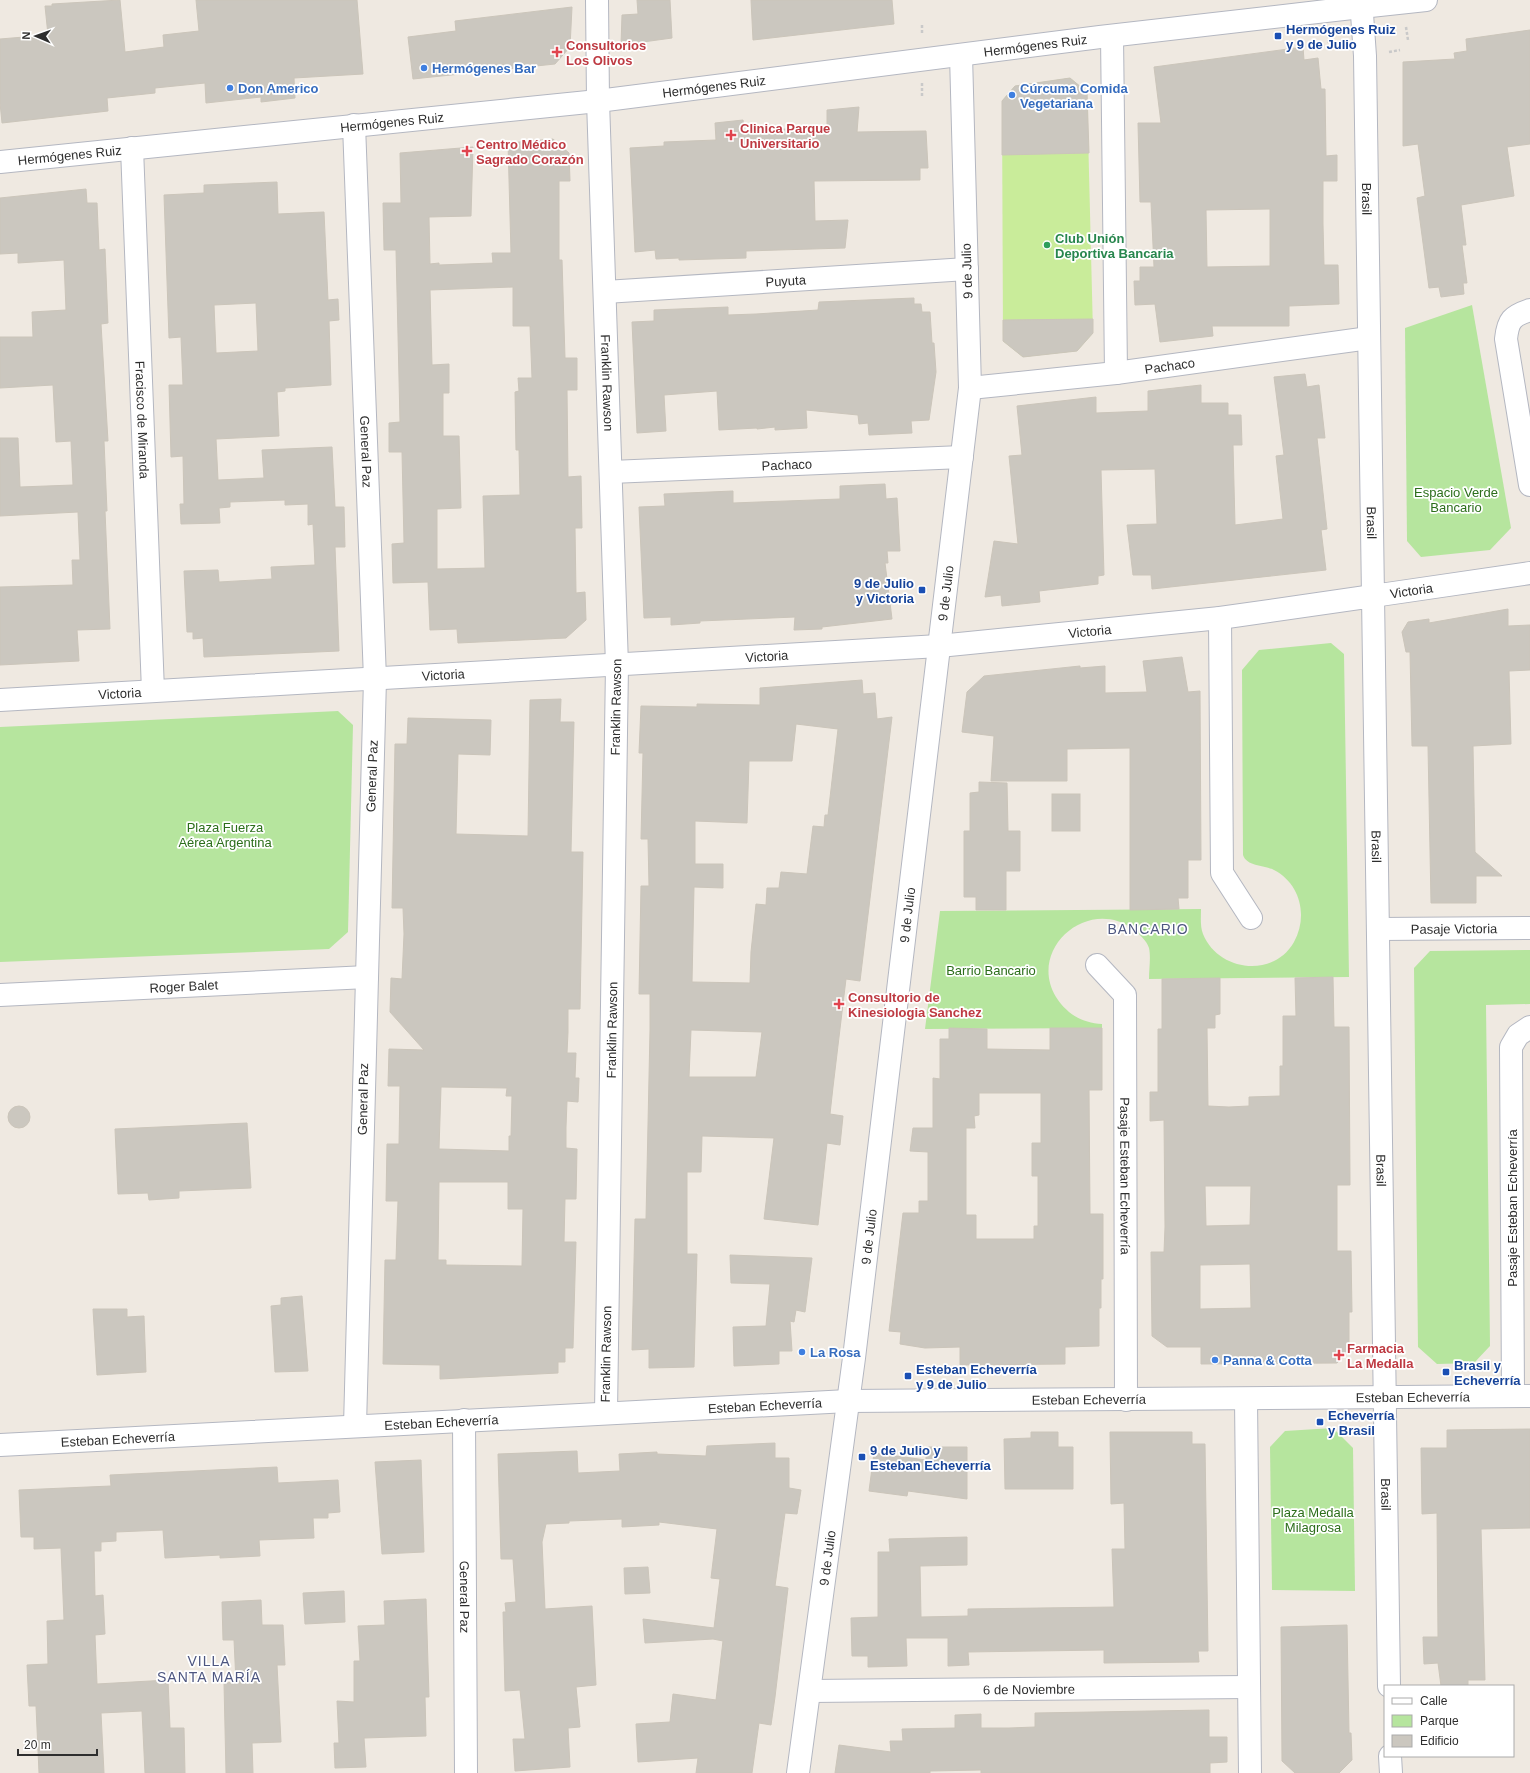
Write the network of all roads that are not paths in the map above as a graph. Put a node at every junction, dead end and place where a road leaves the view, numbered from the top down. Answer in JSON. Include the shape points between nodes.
{"nodes":[{"id":1,"x":597,"y":0,"type":"edge"},
{"id":2,"x":1426,"y":0,"type":"edge"},
{"id":3,"x":1361,"y":4,"type":"edge"},
{"id":4,"x":1112,"y":36,"type":"junction"},
{"id":5,"x":961,"y":54,"type":"junction"},
{"id":6,"x":598,"y":100,"type":"junction"},
{"id":7,"x":354,"y":125,"type":"junction"},
{"id":8,"x":132,"y":148,"type":"junction"},
{"id":9,"x":0,"y":162,"type":"edge"},
{"id":10,"x":967,"y":269,"type":"junction"},
{"id":11,"x":605,"y":292,"type":"junction"},
{"id":12,"x":1521,"y":314,"type":"edge"},
{"id":13,"x":1369,"y":338,"type":"junction"},
{"id":14,"x":1116,"y":373,"type":"junction"},
{"id":15,"x":970,"y":388,"type":"junction"},
{"id":16,"x":962,"y":457,"type":"junction"},
{"id":17,"x":611,"y":472,"type":"junction"},
{"id":18,"x":1530,"y":486,"type":"edge"},
{"id":19,"x":1530,"y":573,"type":"edge"},
{"id":20,"x":1372,"y":596,"type":"junction"},
{"id":21,"x":1220,"y":618,"type":"junction"},
{"id":22,"x":939,"y":646,"type":"junction"},
{"id":23,"x":617,"y":665,"type":"junction"},
{"id":24,"x":375,"y":679,"type":"junction"},
{"id":25,"x":153,"y":691,"type":"junction"},
{"id":26,"x":0,"y":700,"type":"edge"},
{"id":27,"x":1251,"y":918,"type":"dead end"},
{"id":28,"x":1530,"y":928,"type":"edge"},
{"id":29,"x":1378,"y":929,"type":"junction"},
{"id":30,"x":1097,"y":965,"type":"dead end"},
{"id":31,"x":367,"y":978,"type":"junction"},
{"id":32,"x":0,"y":994,"type":"edge"},
{"id":33,"x":1530,"y":1027,"type":"edge"},
{"id":34,"x":1521,"y":1396,"type":"edge"},
{"id":35,"x":1385,"y":1398,"type":"junction"},
{"id":36,"x":1246,"y":1399,"type":"junction"},
{"id":37,"x":1126,"y":1400,"type":"junction"},
{"id":38,"x":848,"y":1402,"type":"junction"},
{"id":39,"x":606,"y":1413,"type":"junction"},
{"id":40,"x":464,"y":1420,"type":"junction"},
{"id":41,"x":355,"y":1426,"type":"junction"},
{"id":42,"x":0,"y":1445,"type":"edge"},
{"id":43,"x":1389,"y":1685,"type":"edge"},
{"id":44,"x":1249,"y":1687,"type":"junction"},
{"id":45,"x":810,"y":1691,"type":"junction"},
{"id":46,"x":1390,"y":1757,"type":"edge"},
{"id":47,"x":466,"y":1773,"type":"edge"},
{"id":48,"x":798,"y":1773,"type":"edge"},
{"id":49,"x":1250,"y":1773,"type":"edge"},
{"id":50,"x":1390,"y":1773,"type":"edge"}],
"edges":[{"from":1,"to":6,"type":"street","name":"Franklin Rawson"},
{"from":2,"to":3,"type":"street","name":"Hermógenes Ruiz"},
{"from":3,"to":4,"type":"street","name":"Hermógenes Ruiz"},
{"from":3,"to":13,"type":"street","name":"Brasil","via":[[1365,56]]},
{"from":4,"to":5,"type":"street","name":"Hermógenes Ruiz"},
{"from":4,"to":14,"type":"street"},
{"from":5,"to":6,"type":"street","name":"Hermógenes Ruiz"},
{"from":5,"to":10,"type":"street","name":"9 de Julio"},
{"from":6,"to":7,"type":"street","name":"Hermógenes Ruiz"},
{"from":6,"to":11,"type":"street","name":"Franklin Rawson"},
{"from":7,"to":8,"type":"street","name":"Hermógenes Ruiz"},
{"from":7,"to":24,"type":"street","name":"General Paz"},
{"from":8,"to":9,"type":"street","name":"Hermógenes Ruiz"},
{"from":8,"to":25,"type":"street","name":"Fracisco de Miranda"},
{"from":10,"to":11,"type":"street","name":"Puyuta"},
{"from":10,"to":15,"type":"street","name":"9 de Julio"},
{"from":11,"to":17,"type":"street","name":"Franklin Rawson"},
{"from":12,"to":18,"type":"street","via":[[1507,326],[1508,356]]},
{"from":13,"to":14,"type":"street","name":"Pachaco"},
{"from":13,"to":20,"type":"street","name":"Brasil"},
{"from":14,"to":15,"type":"street","name":"Pachaco"},
{"from":15,"to":16,"type":"street","name":"9 de Julio"},
{"from":16,"to":17,"type":"street","name":"Pachaco"},
{"from":16,"to":22,"type":"street","name":"9 de Julio"},
{"from":17,"to":23,"type":"street","name":"Franklin Rawson"},
{"from":19,"to":20,"type":"street","name":"Victoria"},
{"from":20,"to":21,"type":"street","name":"Victoria"},
{"from":20,"to":29,"type":"street","name":"Brasil"},
{"from":21,"to":22,"type":"street","name":"Victoria"},
{"from":21,"to":27,"type":"street","via":[[1222,873]]},
{"from":22,"to":23,"type":"street","name":"Victoria"},
{"from":22,"to":38,"type":"street","name":"9 de Julio"},
{"from":23,"to":24,"type":"street","name":"Victoria"},
{"from":23,"to":39,"type":"street","name":"Franklin Rawson"},
{"from":24,"to":25,"type":"street","name":"Victoria"},
{"from":24,"to":31,"type":"street","name":"General Paz"},
{"from":25,"to":26,"type":"street","name":"Victoria"},
{"from":28,"to":29,"type":"street","name":"Pasaje Victoria"},
{"from":29,"to":35,"type":"street","name":"Brasil"},
{"from":30,"to":37,"type":"street","name":"Pasaje Esteban Echeverría","via":[[1126,995]]},
{"from":31,"to":32,"type":"street","name":"Roger Balet"},
{"from":31,"to":41,"type":"street","name":"General Paz"},
{"from":33,"to":34,"type":"street","name":"Pasaje Esteban Echeverría","via":[[1518,1035],[1511,1047]]},
{"from":34,"to":35,"type":"street","name":"Esteban Echeverría"},
{"from":35,"to":36,"type":"street","name":"Esteban Echeverría"},
{"from":35,"to":43,"type":"street","name":"Brasil"},
{"from":36,"to":37,"type":"street","name":"Esteban Echeverría"},
{"from":36,"to":44,"type":"street"},
{"from":37,"to":38,"type":"street","name":"Esteban Echeverría"},
{"from":38,"to":39,"type":"street","name":"Esteban Echeverría"},
{"from":38,"to":45,"type":"street","name":"9 de Julio"},
{"from":39,"to":40,"type":"street","name":"Esteban Echeverría"},
{"from":40,"to":41,"type":"street","name":"Esteban Echeverría"},
{"from":40,"to":47,"type":"street","name":"General Paz"},
{"from":41,"to":42,"type":"street","name":"Esteban Echeverría"},
{"from":44,"to":45,"type":"street","name":"6 de Noviembre"},
{"from":44,"to":49,"type":"street"},
{"from":45,"to":48,"type":"street","name":"9 de Julio"},
{"from":46,"to":50,"type":"street"}]}
